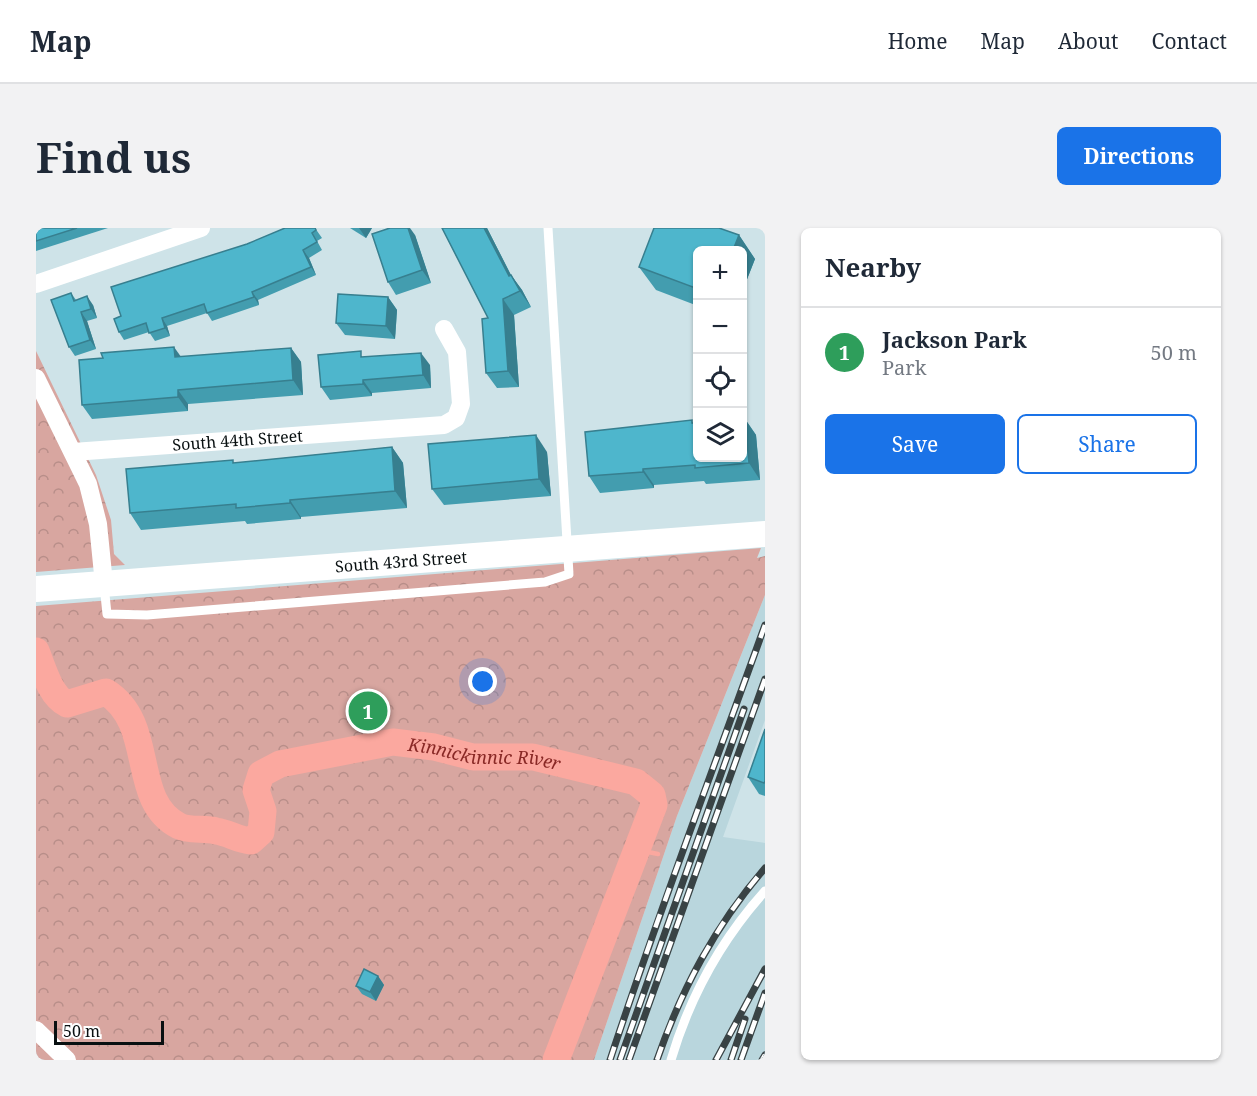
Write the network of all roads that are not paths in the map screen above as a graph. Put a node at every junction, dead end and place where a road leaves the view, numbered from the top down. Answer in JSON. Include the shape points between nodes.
{"nodes":[{"id":1,"x":201,"y":228,"type":"edge"},
{"id":2,"x":548,"y":228,"type":"edge"},
{"id":3,"x":180,"y":231,"type":"edge"},
{"id":4,"x":36,"y":284,"type":"edge"},
{"id":5,"x":444,"y":329,"type":"dead end"},
{"id":6,"x":36,"y":378,"type":"edge"},
{"id":7,"x":73,"y":452,"type":"junction"},
{"id":8,"x":765,"y":534,"type":"edge"},
{"id":9,"x":568,"y":549,"type":"junction"},
{"id":10,"x":104,"y":584,"type":"junction"},
{"id":11,"x":36,"y":589,"type":"edge"},
{"id":12,"x":765,"y":891,"type":"edge"},
{"id":13,"x":36,"y":1030,"type":"edge"},
{"id":14,"x":67,"y":1060,"type":"edge"},
{"id":15,"x":671,"y":1060,"type":"edge"}],
"edges":[{"from":1,"to":3,"type":"street"},
{"from":2,"to":9,"type":"lane"},
{"from":3,"to":4,"type":"street"},
{"from":5,"to":7,"type":"street","name":"South 44th Street","via":[[457,352],[461,404],[456,418],[444,425]]},
{"from":6,"to":7,"type":"street"},
{"from":7,"to":10,"type":"street","via":[[93,503]]},
{"from":8,"to":9,"type":"main road","name":"South 43rd Street"},
{"from":9,"to":10,"type":"main road","name":"South 43rd Street"},
{"from":9,"to":10,"type":"lane","via":[[569,574],[545,582],[147,615],[107,614]]},
{"from":10,"to":11,"type":"main road","name":"South 43rd Street"},
{"from":12,"to":15,"type":"lane","via":[[725,941],[700,982]]},
{"from":13,"to":14,"type":"street"}]}
